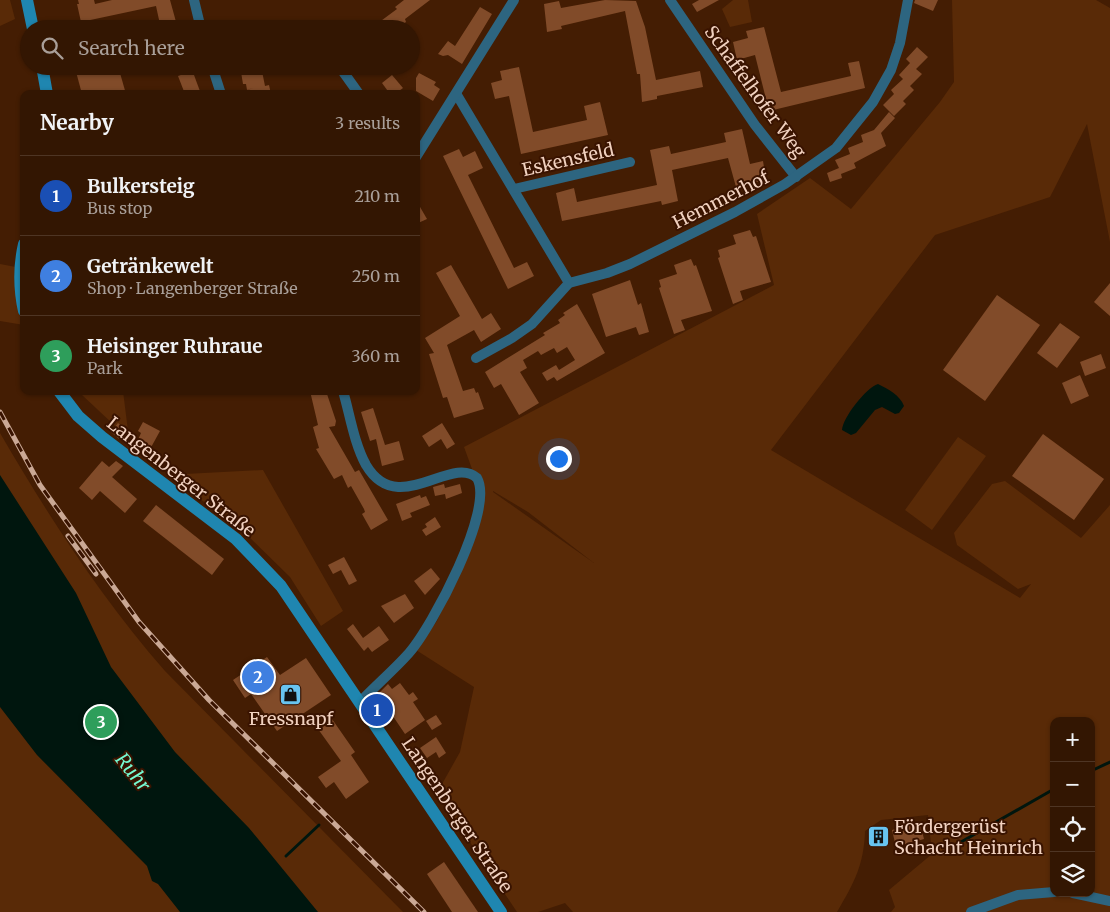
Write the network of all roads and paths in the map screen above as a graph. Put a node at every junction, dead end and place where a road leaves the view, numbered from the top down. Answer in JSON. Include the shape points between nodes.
{"nodes":[{"id":1,"x":26,"y":0,"type":"edge"},
{"id":2,"x":194,"y":0,"type":"edge"},
{"id":3,"x":514,"y":0,"type":"edge"},
{"id":4,"x":670,"y":0,"type":"edge"},
{"id":5,"x":908,"y":0,"type":"edge"},
{"id":6,"x":31,"y":20,"type":"edge"},
{"id":7,"x":199,"y":20,"type":"edge"},
{"id":8,"x":44,"y":75,"type":"edge"},
{"id":9,"x":215,"y":75,"type":"edge"},
{"id":10,"x":345,"y":75,"type":"edge"},
{"id":11,"x":46,"y":90,"type":"edge"},
{"id":12,"x":220,"y":90,"type":"edge"},
{"id":13,"x":356,"y":90,"type":"edge"},
{"id":14,"x":457,"y":95,"type":"junction"},
{"id":15,"x":420,"y":151,"type":"edge"},
{"id":16,"x":630,"y":162,"type":"dead end"},
{"id":17,"x":796,"y":177,"type":"junction"},
{"id":18,"x":514,"y":189,"type":"junction"},
{"id":19,"x":20,"y":260,"type":"edge"},
{"id":20,"x":569,"y":283,"type":"junction"},
{"id":21,"x":20,"y":294,"type":"edge"},
{"id":22,"x":476,"y":358,"type":"dead end"},
{"id":23,"x":62,"y":395,"type":"edge"},
{"id":24,"x":344,"y":395,"type":"edge"},
{"id":25,"x":360,"y":702,"type":"junction"},
{"id":26,"x":1050,"y":892,"type":"edge"},
{"id":27,"x":1092,"y":897,"type":"edge"},
{"id":28,"x":1110,"y":901,"type":"edge"},
{"id":29,"x":500,"y":912,"type":"edge"},
{"id":30,"x":971,"y":912,"type":"edge"}],
"edges":[{"from":1,"to":6,"type":"main road"},
{"from":2,"to":7,"type":"street"},
{"from":3,"to":14,"type":"street"},
{"from":4,"to":17,"type":"street","name":"Schaffelhofer Weg","via":[[755,125]]},
{"from":5,"to":17,"type":"street","name":"Hemmerhof","via":[[891,70],[873,102],[836,148]]},
{"from":8,"to":11,"type":"main road"},
{"from":9,"to":12,"type":"street"},
{"from":10,"to":13,"type":"street"},
{"from":14,"to":15,"type":"street"},
{"from":14,"to":18,"type":"street","name":"Eskensfeld"},
{"from":16,"to":18,"type":"street","name":"Eskensfeld"},
{"from":17,"to":20,"type":"street","name":"Hemmerhof","via":[[756,202],[630,264]]},
{"from":18,"to":20,"type":"street","name":"Eskensfeld"},
{"from":19,"to":21,"type":"main road"},
{"from":20,"to":22,"type":"street","via":[[532,324]]},
{"from":23,"to":25,"type":"main road","name":"Langenberger Straße","via":[[78,416],[102,437],[236,539],[281,586]]},
{"from":24,"to":25,"type":"street","via":[[361,454],[380,480],[394,487],[403,487],[468,473],[477,478],[482,495],[462,557],[434,618],[409,652]]},
{"from":25,"to":29,"type":"main road","name":"Langenberger Straße"},
{"from":26,"to":30,"type":"street","via":[[1018,895]]},
{"from":27,"to":28,"type":"street"}]}
